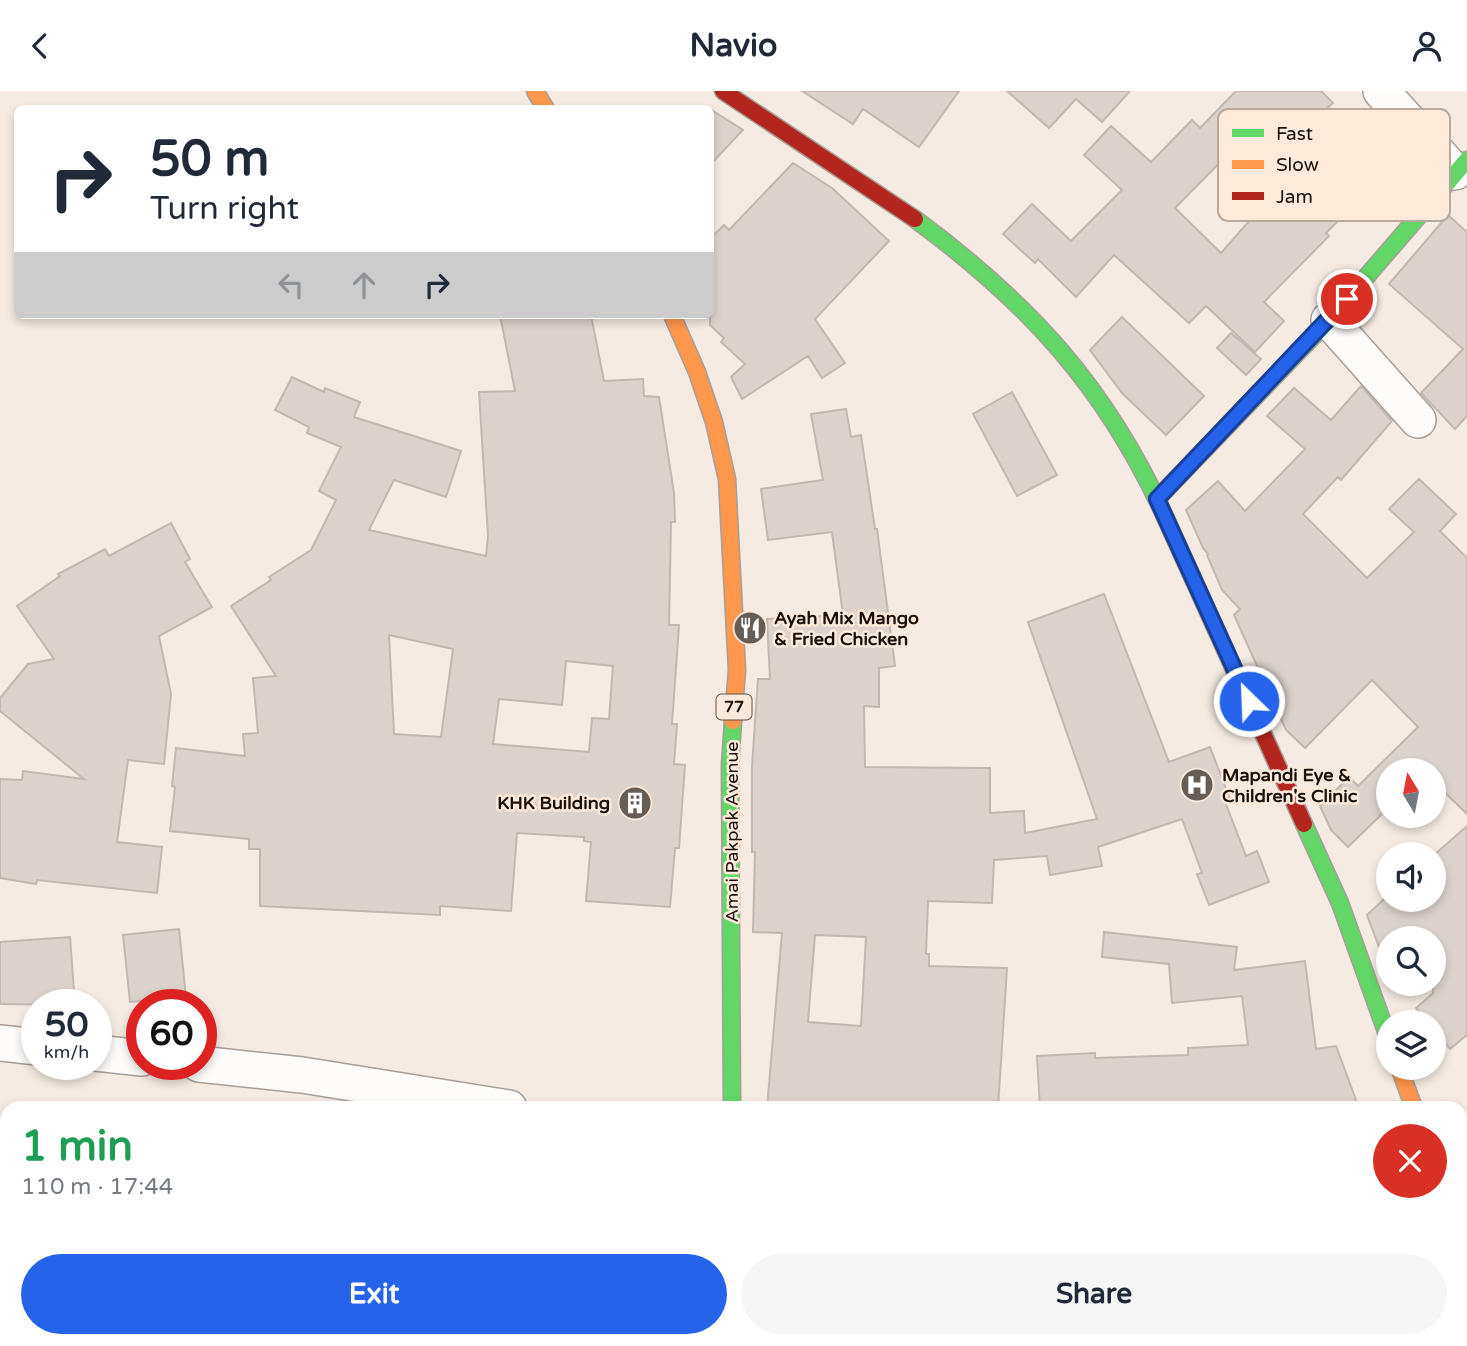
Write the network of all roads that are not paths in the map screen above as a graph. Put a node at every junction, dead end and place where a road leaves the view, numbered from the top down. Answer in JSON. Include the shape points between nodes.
{"nodes":[{"id":1,"x":723,"y":91,"type":"edge"},
{"id":2,"x":1381,"y":91,"type":"edge"},
{"id":3,"x":1400,"y":109,"type":"edge"},
{"id":4,"x":1414,"y":221,"type":"edge"},
{"id":5,"x":674,"y":319,"type":"edge"},
{"id":6,"x":1329,"y":320,"type":"junction"},
{"id":7,"x":1418,"y":420,"type":"dead end"},
{"id":8,"x":1157,"y":499,"type":"junction"},
{"id":9,"x":1378,"y":1010,"type":"edge"},
{"id":10,"x":0,"y":1043,"type":"edge"},
{"id":11,"x":21,"y":1045,"type":"edge"},
{"id":12,"x":217,"y":1066,"type":"edge"},
{"id":13,"x":1404,"y":1080,"type":"edge"},
{"id":14,"x":465,"y":1101,"type":"edge"},
{"id":15,"x":732,"y":1101,"type":"edge"},
{"id":16,"x":1411,"y":1101,"type":"edge"}],
"edges":[{"from":1,"to":8,"type":"main road","via":[[944,239],[1007,294],[1087,381],[1127,439]]},
{"from":2,"to":3,"type":"street"},
{"from":4,"to":6,"type":"main road"},
{"from":5,"to":15,"type":"main road","name":"Amai Pakpak Avenue","number":"77","via":[[714,422],[727,479],[737,670],[730,765]]},
{"from":6,"to":7,"type":"street"},
{"from":6,"to":8,"type":"main road"},
{"from":8,"to":9,"type":"main road","via":[[1340,903]]},
{"from":10,"to":11,"type":"street"},
{"from":12,"to":14,"type":"street"},
{"from":13,"to":16,"type":"main road"}]}
